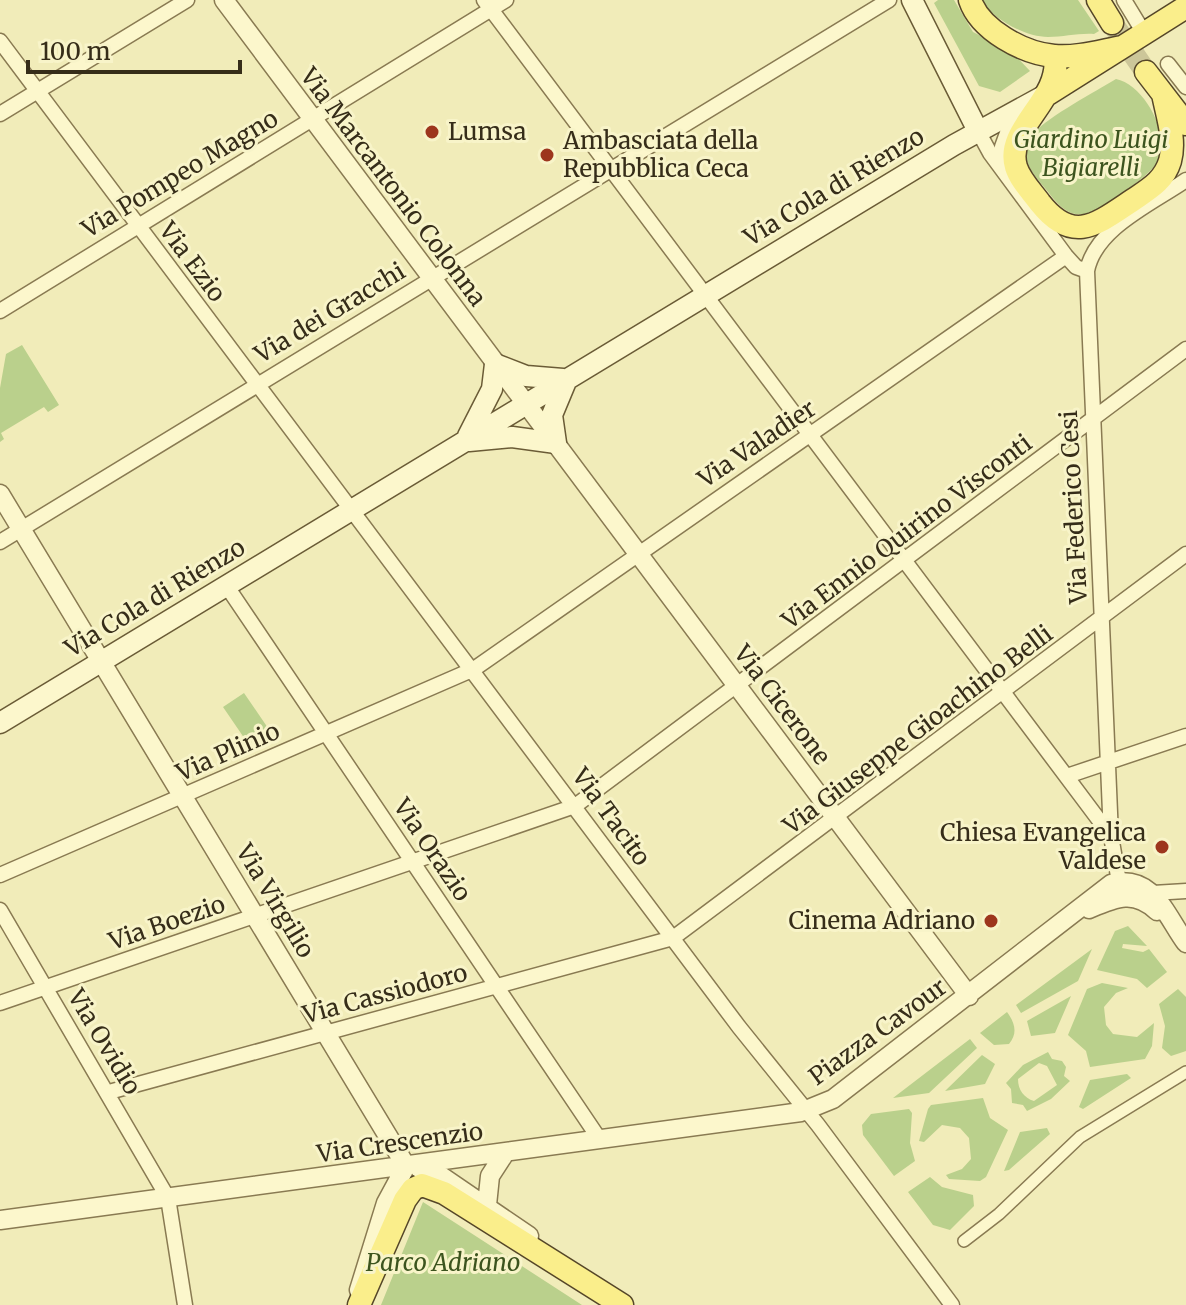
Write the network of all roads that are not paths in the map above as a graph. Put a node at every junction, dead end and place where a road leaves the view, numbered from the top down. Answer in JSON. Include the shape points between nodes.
{"nodes":[{"id":1,"x":187,"y":0,"type":"edge"},
{"id":2,"x":224,"y":0,"type":"edge"},
{"id":3,"x":506,"y":0,"type":"edge"},
{"id":4,"x":889,"y":0,"type":"edge"},
{"id":5,"x":912,"y":0,"type":"edge"},
{"id":6,"x":970,"y":0,"type":"edge"},
{"id":7,"x":1098,"y":0,"type":"edge"},
{"id":8,"x":1124,"y":0,"type":"edge"},
{"id":9,"x":488,"y":5,"type":"edge"},
{"id":10,"x":1186,"y":7,"type":"edge"},
{"id":11,"x":1112,"y":23,"type":"tunnel mouth"},
{"id":12,"x":1152,"y":28,"type":"junction"},
{"id":13,"x":0,"y":41,"type":"edge"},
{"id":14,"x":1122,"y":47,"type":"junction"},
{"id":15,"x":1055,"y":56,"type":"junction"},
{"id":16,"x":1168,"y":64,"type":"dead end"},
{"id":17,"x":1146,"y":72,"type":"tunnel mouth"},
{"id":18,"x":1186,"y":87,"type":"edge"},
{"id":19,"x":38,"y":91,"type":"junction"},
{"id":20,"x":1047,"y":94,"type":"junction"},
{"id":21,"x":1163,"y":94,"type":"junction"},
{"id":22,"x":1015,"y":111,"type":"junction"},
{"id":23,"x":0,"y":114,"type":"edge"},
{"id":24,"x":312,"y":119,"type":"junction"},
{"id":25,"x":1186,"y":124,"type":"edge"},
{"id":26,"x":978,"y":131,"type":"junction"},
{"id":27,"x":609,"y":168,"type":"junction"},
{"id":28,"x":1007,"y":177,"type":"junction"},
{"id":29,"x":1186,"y":180,"type":"edge"},
{"id":30,"x":138,"y":226,"type":"junction"},
{"id":31,"x":1066,"y":256,"type":"junction"},
{"id":32,"x":1087,"y":271,"type":"junction"},
{"id":33,"x":431,"y":278,"type":"junction"},
{"id":34,"x":711,"y":291,"type":"junction"},
{"id":35,"x":0,"y":311,"type":"edge"},
{"id":36,"x":1186,"y":349,"type":"edge"},
{"id":37,"x":495,"y":364,"type":"junction"},
{"id":38,"x":567,"y":379,"type":"junction"},
{"id":39,"x":256,"y":384,"type":"junction"},
{"id":40,"x":526,"y":403,"type":"junction"},
{"id":41,"x":1091,"y":423,"type":"junction"},
{"id":42,"x":809,"y":435,"type":"junction"},
{"id":43,"x":465,"y":441,"type":"junction"},
{"id":44,"x":556,"y":443,"type":"junction"},
{"id":45,"x":0,"y":494,"type":"edge"},
{"id":46,"x":344,"y":514,"type":"junction"},
{"id":47,"x":22,"y":529,"type":"junction"},
{"id":48,"x":0,"y":542,"type":"edge"},
{"id":49,"x":639,"y":553,"type":"junction"},
{"id":50,"x":1186,"y":554,"type":"edge"},
{"id":51,"x":904,"y":562,"type":"junction"},
{"id":52,"x":226,"y":585,"type":"junction"},
{"id":53,"x":1102,"y":617,"type":"junction"},
{"id":54,"x":102,"y":661,"type":"junction"},
{"id":55,"x":474,"y":669,"type":"junction"},
{"id":56,"x":737,"y":685,"type":"junction"},
{"id":57,"x":1004,"y":693,"type":"junction"},
{"id":58,"x":0,"y":723,"type":"edge"},
{"id":59,"x":328,"y":732,"type":"junction"},
{"id":60,"x":1186,"y":736,"type":"edge"},
{"id":61,"x":1107,"y":763,"type":"junction"},
{"id":62,"x":1067,"y":776,"type":"junction"},
{"id":63,"x":184,"y":795,"type":"junction"},
{"id":64,"x":575,"y":806,"type":"junction"},
{"id":65,"x":836,"y":818,"type":"junction"},
{"id":66,"x":1111,"y":836,"type":"junction"},
{"id":67,"x":413,"y":863,"type":"junction"},
{"id":68,"x":0,"y":875,"type":"edge"},
{"id":69,"x":1119,"y":882,"type":"junction"},
{"id":70,"x":1186,"y":891,"type":"edge"},
{"id":71,"x":1153,"y":893,"type":"junction"},
{"id":72,"x":0,"y":910,"type":"edge"},
{"id":73,"x":1077,"y":914,"type":"junction"},
{"id":74,"x":256,"y":916,"type":"junction"},
{"id":75,"x":673,"y":938,"type":"junction"},
{"id":76,"x":1182,"y":938,"type":"edge"},
{"id":77,"x":497,"y":987,"type":"junction"},
{"id":78,"x":47,"y":988,"type":"junction"},
{"id":79,"x":969,"y":996,"type":"junction"},
{"id":80,"x":0,"y":1003,"type":"edge"},
{"id":81,"x":327,"y":1032,"type":"junction"},
{"id":82,"x":1186,"y":1072,"type":"edge"},
{"id":83,"x":109,"y":1092,"type":"junction"},
{"id":84,"x":806,"y":1110,"type":"junction"},
{"id":85,"x":600,"y":1140,"type":"junction"},
{"id":86,"x":505,"y":1153,"type":"junction"},
{"id":87,"x":406,"y":1166,"type":"junction"},
{"id":88,"x":168,"y":1198,"type":"junction"},
{"id":89,"x":487,"y":1205,"type":"junction"},
{"id":90,"x":0,"y":1220,"type":"edge"},
{"id":91,"x":964,"y":1241,"type":"dead end"},
{"id":92,"x":550,"y":1258,"type":"junction"},
{"id":93,"x":940,"y":1288,"type":"junction"},
{"id":94,"x":185,"y":1305,"type":"edge"},
{"id":95,"x":358,"y":1305,"type":"edge"},
{"id":96,"x":622,"y":1305,"type":"edge"},
{"id":97,"x":939,"y":1305,"type":"edge"},
{"id":98,"x":952,"y":1305,"type":"edge"}],
"edges":[{"from":1,"to":19,"type":"street"},
{"from":2,"to":24,"type":"street","name":"Via Marcantonio Colonna"},
{"from":3,"to":9,"type":"street","name":"Via Pompeo Magno"},
{"from":4,"to":27,"type":"street","name":"Via dei Gracchi"},
{"from":5,"to":26,"type":"main road"},
{"from":6,"to":15,"type":"main road","via":[[991,29]]},
{"from":7,"to":11,"type":"main road"},
{"from":8,"to":12,"type":"street"},
{"from":9,"to":24,"type":"street","name":"Via Pompeo Magno"},
{"from":9,"to":27,"type":"street"},
{"from":10,"to":12,"type":"main road"},
{"from":12,"to":14,"type":"main road"},
{"from":13,"to":19,"type":"street","name":"Via Ezio"},
{"from":14,"to":15,"type":"main road"},
{"from":14,"to":20,"type":"main road"},
{"from":15,"to":20,"type":"main road","via":[[1056,75]]},
{"from":16,"to":18,"type":"street"},
{"from":17,"to":21,"type":"main road"},
{"from":19,"to":23,"type":"street"},
{"from":19,"to":30,"type":"street","name":"Via Ezio"},
{"from":20,"to":21,"type":"main road","via":[[1017,142],[1015,165],[1052,218],[1083,228],[1105,219],[1164,174],[1172,149]]},
{"from":20,"to":22,"type":"main road","name":"Via Cola di Rienzo"},
{"from":21,"to":25,"type":"main road"},
{"from":22,"to":26,"type":"main road","name":"Via Cola di Rienzo"},
{"from":22,"to":28,"type":"street","via":[[1001,154]]},
{"from":24,"to":30,"type":"street","name":"Via Pompeo Magno"},
{"from":24,"to":33,"type":"street","name":"Via Marcantonio Colonna"},
{"from":26,"to":28,"type":"street"},
{"from":26,"to":34,"type":"main road","name":"Via Cola di Rienzo"},
{"from":27,"to":33,"type":"street","name":"Via dei Gracchi"},
{"from":27,"to":34,"type":"street","via":[[671,252]]},
{"from":28,"to":31,"type":"street"},
{"from":29,"to":32,"type":"street","name":"Via Federico Cesi","via":[[1106,236]]},
{"from":30,"to":35,"type":"street","name":"Via Pompeo Magno"},
{"from":30,"to":39,"type":"street","name":"Via Ezio"},
{"from":31,"to":32,"type":"street"},
{"from":31,"to":42,"type":"street","name":"Via Valadier"},
{"from":32,"to":41,"type":"street","name":"Via Federico Cesi"},
{"from":33,"to":37,"type":"street","name":"Via Marcantonio Colonna"},
{"from":33,"to":39,"type":"street","name":"Via dei Gracchi"},
{"from":34,"to":38,"type":"main road","name":"Via Cola di Rienzo"},
{"from":34,"to":42,"type":"street","via":[[737,338]]},
{"from":36,"to":41,"type":"street","name":"Via Ennio Quirino Visconti"},
{"from":37,"to":38,"type":"main road","via":[[526,376]]},
{"from":37,"to":40,"type":"street","name":"Via Marcantonio Colonna"},
{"from":37,"to":43,"type":"main road","via":[[486,403]]},
{"from":38,"to":40,"type":"main road","name":"Via Cola di Rienzo"},
{"from":38,"to":44,"type":"main road","via":[[552,415]]},
{"from":39,"to":46,"type":"street","name":"Via Ezio","via":[[320,471]]},
{"from":39,"to":47,"type":"street","name":"Via dei Gracchi"},
{"from":40,"to":43,"type":"main road","name":"Via Cola di Rienzo"},
{"from":40,"to":44,"type":"street","name":"Via Cicerone"},
{"from":41,"to":51,"type":"street","name":"Via Ennio Quirino Visconti"},
{"from":41,"to":53,"type":"street","name":"Via Federico Cesi"},
{"from":42,"to":49,"type":"street","name":"Via Valadier"},
{"from":42,"to":51,"type":"street"},
{"from":43,"to":44,"type":"main road","via":[[512,437]]},
{"from":43,"to":46,"type":"main road","name":"Via Cola di Rienzo"},
{"from":44,"to":49,"type":"street","name":"Via Cicerone"},
{"from":45,"to":47,"type":"street","name":"Via Virgilio"},
{"from":46,"to":52,"type":"main road","name":"Via Cola di Rienzo"},
{"from":46,"to":55,"type":"street","name":"Via Tacito","via":[[382,549]]},
{"from":47,"to":48,"type":"street","name":"Via dei Gracchi"},
{"from":47,"to":54,"type":"street","name":"Via Virgilio"},
{"from":49,"to":55,"type":"street","name":"Via Valadier"},
{"from":49,"to":56,"type":"street","name":"Via Cicerone"},
{"from":50,"to":53,"type":"street","name":"Via Giuseppe Gioachino Belli"},
{"from":51,"to":56,"type":"street","name":"Via Ennio Quirino Visconti"},
{"from":51,"to":57,"type":"street"},
{"from":52,"to":54,"type":"main road","name":"Via Cola di Rienzo"},
{"from":52,"to":59,"type":"street","name":"Via Orazio"},
{"from":53,"to":57,"type":"street","name":"Via Giuseppe Gioachino Belli"},
{"from":53,"to":61,"type":"street","name":"Via Federico Cesi"},
{"from":54,"to":58,"type":"main road","name":"Via Cola di Rienzo"},
{"from":54,"to":63,"type":"street","name":"Via Virgilio"},
{"from":55,"to":59,"type":"street","name":"Via Plinio"},
{"from":55,"to":64,"type":"street","name":"Via Tacito"},
{"from":56,"to":64,"type":"street","name":"Via Ennio Quirino Visconti"},
{"from":56,"to":65,"type":"street","name":"Via Cicerone"},
{"from":57,"to":62,"type":"street"},
{"from":57,"to":65,"type":"street","name":"Via Giuseppe Gioachino Belli"},
{"from":59,"to":63,"type":"street","name":"Via Plinio"},
{"from":59,"to":67,"type":"street","name":"Via Orazio"},
{"from":60,"to":61,"type":"street"},
{"from":61,"to":62,"type":"street"},
{"from":61,"to":66,"type":"street","name":"Via Federico Cesi"},
{"from":62,"to":66,"type":"street"},
{"from":63,"to":68,"type":"street","name":"Via Plinio"},
{"from":63,"to":74,"type":"street","name":"Via Virgilio"},
{"from":64,"to":67,"type":"street","name":"Via Boezio"},
{"from":64,"to":75,"type":"street","name":"Via Tacito"},
{"from":65,"to":75,"type":"street","name":"Via Giuseppe Gioachino Belli"},
{"from":65,"to":79,"type":"street","name":"Via Cicerone"},
{"from":66,"to":69,"type":"street"},
{"from":67,"to":74,"type":"street","name":"Via Boezio"},
{"from":67,"to":77,"type":"street","name":"Via Orazio"},
{"from":69,"to":71,"type":"street","via":[[1139,884]]},
{"from":69,"to":73,"type":"street","name":"Piazza Cavour","via":[[1103,889]]},
{"from":70,"to":71,"type":"street"},
{"from":71,"to":76,"type":"street","name":"Piazza Cavour"},
{"from":72,"to":78,"type":"street","name":"Via Ovidio"},
{"from":73,"to":76,"type":"street","name":"Piazza Cavour","via":[[1112,899],[1134,897]]},
{"from":73,"to":79,"type":"street","name":"Piazza Cavour"},
{"from":74,"to":78,"type":"street","name":"Via Boezio"},
{"from":74,"to":81,"type":"street","name":"Via Virgilio"},
{"from":75,"to":77,"type":"street","name":"Via Cassiodoro"},
{"from":75,"to":84,"type":"street","name":"Via Tacito"},
{"from":77,"to":81,"type":"street","name":"Via Cassiodoro"},
{"from":77,"to":85,"type":"street","name":"Via Orazio"},
{"from":78,"to":80,"type":"street","name":"Via Boezio"},
{"from":78,"to":83,"type":"street","name":"Via Ovidio"},
{"from":79,"to":84,"type":"street","name":"Piazza Cavour","via":[[833,1099]]},
{"from":81,"to":83,"type":"street","name":"Via Cassiodoro"},
{"from":81,"to":87,"type":"street","name":"Via Virgilio"},
{"from":82,"to":91,"type":"street","via":[[1080,1137]]},
{"from":83,"to":88,"type":"street","name":"Via Ovidio"},
{"from":84,"to":85,"type":"street","name":"Via Crescenzio"},
{"from":84,"to":93,"type":"street","name":"Piazza Cavour"},
{"from":85,"to":86,"type":"street","name":"Via Crescenzio"},
{"from":86,"to":87,"type":"street","name":"Via Crescenzio"},
{"from":86,"to":89,"type":"street","via":[[490,1176]]},
{"from":87,"to":88,"type":"street","name":"Via Crescenzio"},
{"from":87,"to":89,"type":"street","via":[[435,1173]]},
{"from":87,"to":95,"type":"street","via":[[380,1217],[362,1272]]},
{"from":88,"to":90,"type":"street","name":"Via Crescenzio"},
{"from":88,"to":94,"type":"street"},
{"from":89,"to":92,"type":"street"},
{"from":92,"to":95,"type":"main road","via":[[422,1185],[406,1197]]},
{"from":92,"to":96,"type":"main road"},
{"from":93,"to":97,"type":"street"},
{"from":93,"to":98,"type":"street","name":"Piazza Cavour"}]}
